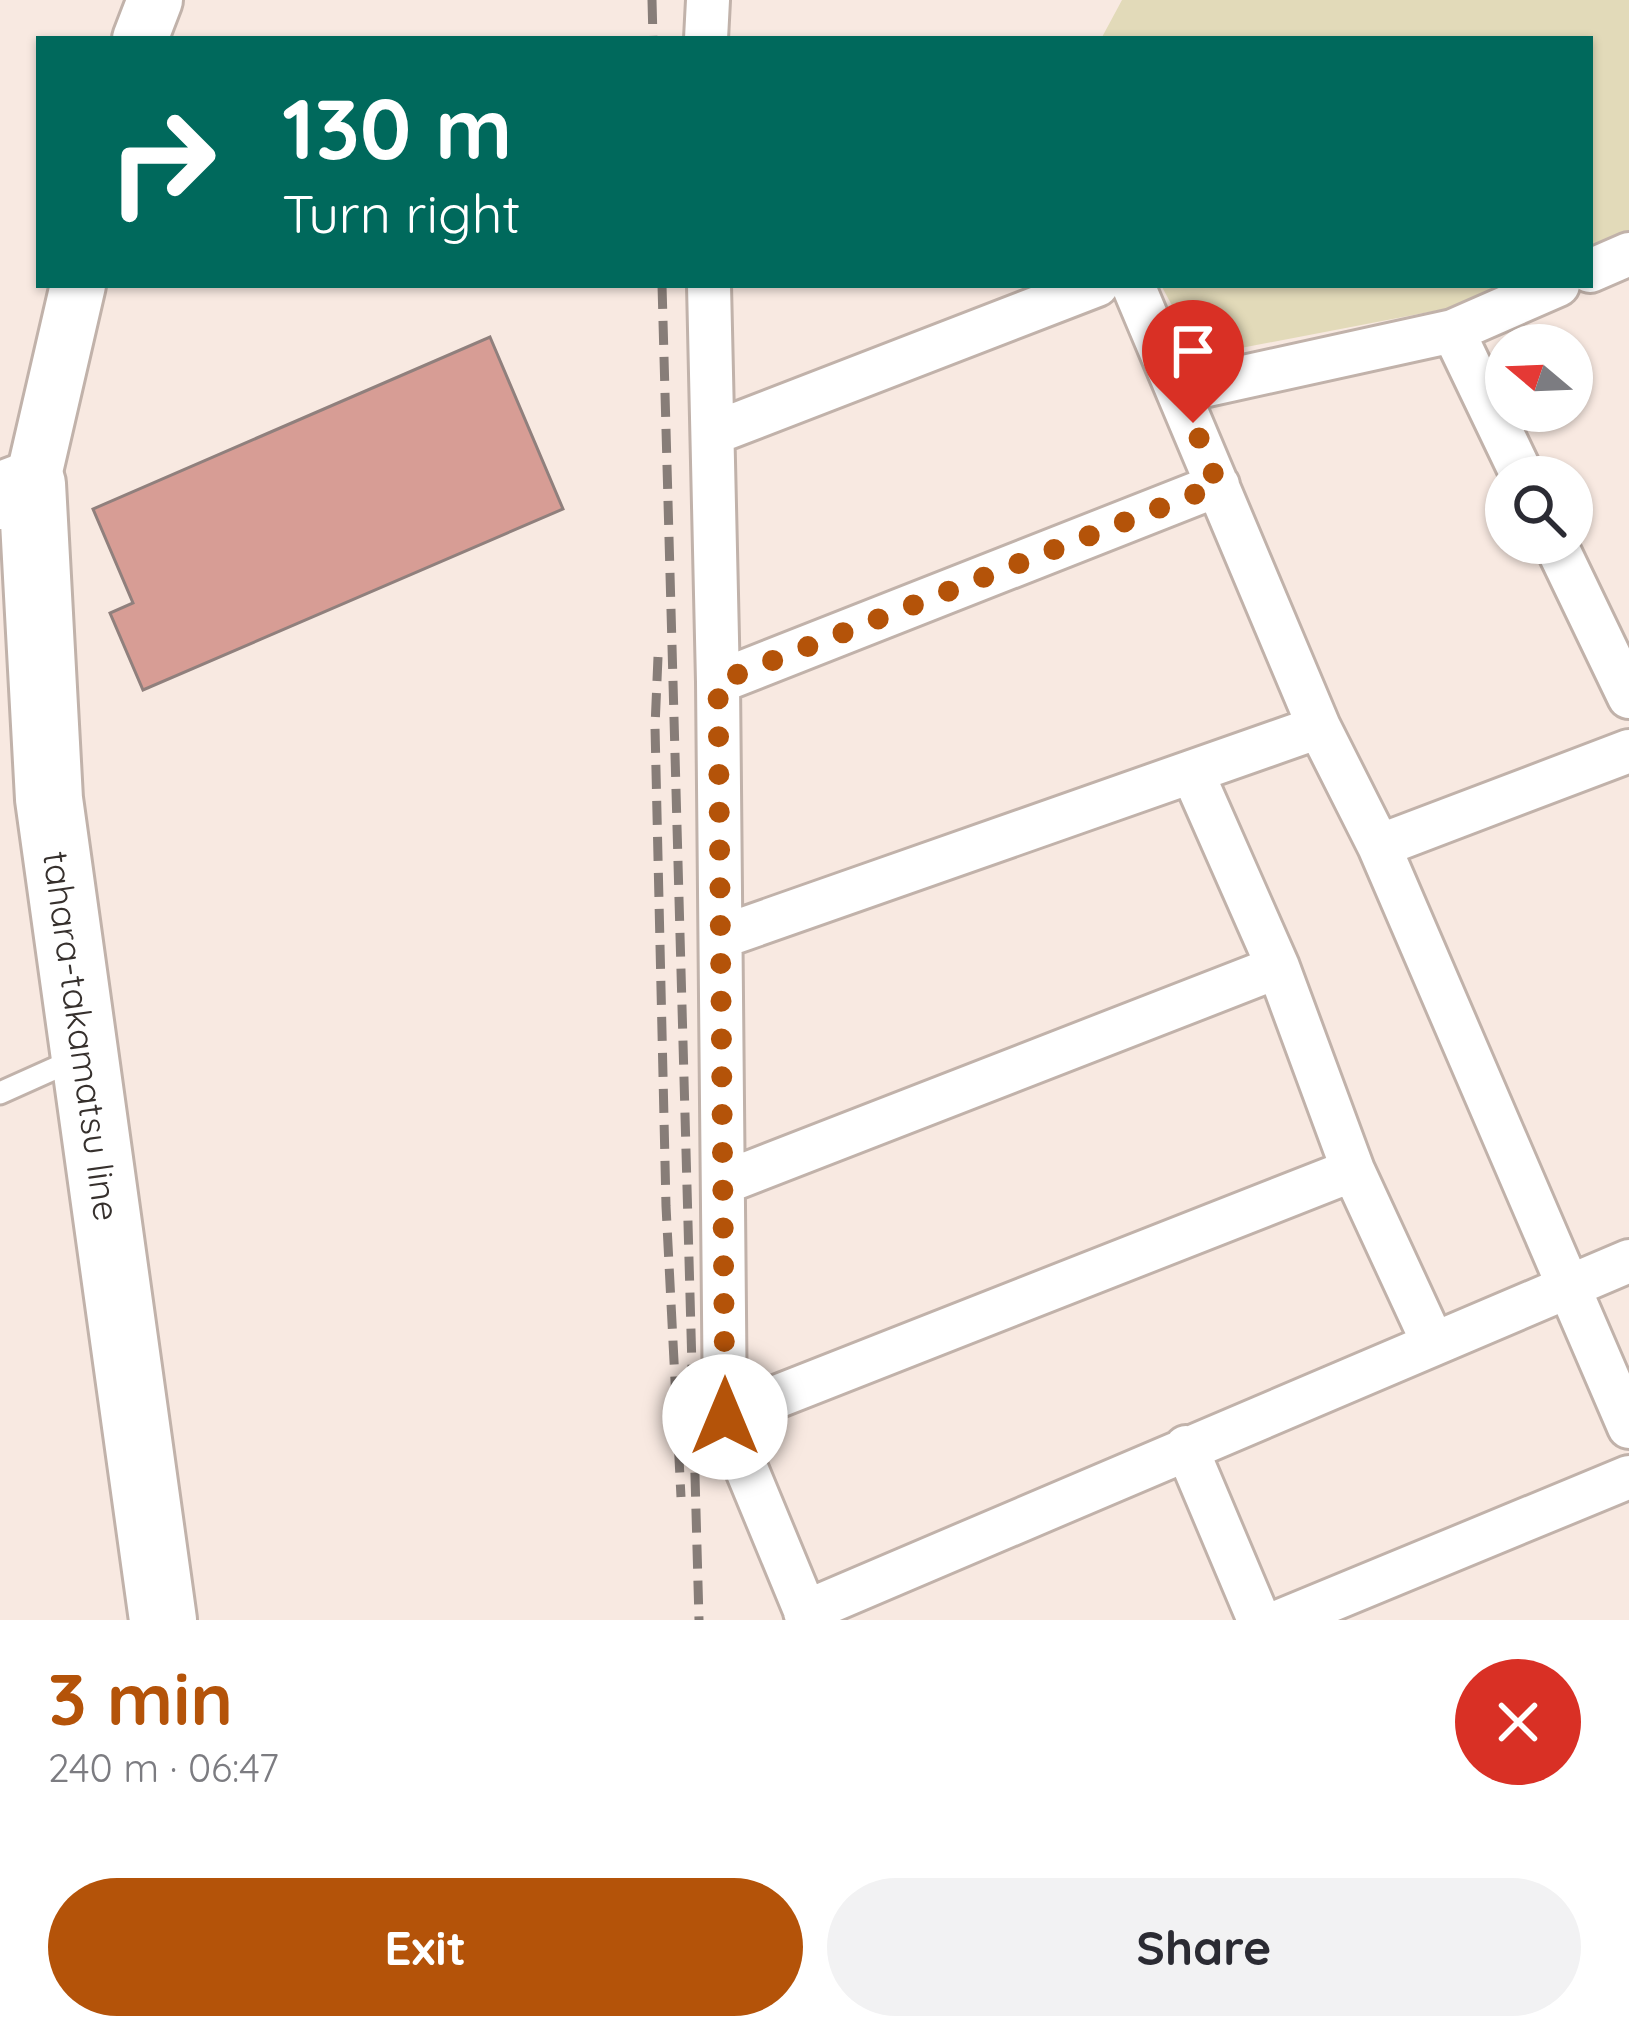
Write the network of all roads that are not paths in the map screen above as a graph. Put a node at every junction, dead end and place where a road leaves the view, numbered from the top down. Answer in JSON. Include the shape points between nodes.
{"nodes":[{"id":1,"x":155,"y":0,"type":"edge"},
{"id":2,"x":707,"y":0,"type":"edge"},
{"id":3,"x":141,"y":36,"type":"edge"},
{"id":4,"x":706,"y":36,"type":"edge"},
{"id":5,"x":1629,"y":254,"type":"edge"},
{"id":6,"x":1593,"y":270,"type":"edge"},
{"id":7,"x":77,"y":288,"type":"edge"},
{"id":8,"x":709,"y":288,"type":"edge"},
{"id":9,"x":1089,"y":288,"type":"edge"},
{"id":10,"x":1134,"y":288,"type":"edge"},
{"id":11,"x":1551,"y":288,"type":"edge"},
{"id":12,"x":1453,"y":331,"type":"junction"},
{"id":13,"x":1180,"y":392,"type":"junction"},
{"id":14,"x":714,"y":433,"type":"junction"},
{"id":15,"x":1513,"y":456,"type":"edge"},
{"id":16,"x":1218,"y":485,"type":"junction"},
{"id":17,"x":16,"y":490,"type":"edge"},
{"id":18,"x":1565,"y":564,"type":"edge"},
{"id":19,"x":718,"y":682,"type":"junction"},
{"id":20,"x":1629,"y":697,"type":"edge"},
{"id":21,"x":1319,"y":727,"type":"junction"},
{"id":22,"x":1629,"y":752,"type":"edge"},
{"id":23,"x":1192,"y":772,"type":"junction"},
{"id":24,"x":1379,"y":846,"type":"junction"},
{"id":25,"x":722,"y":937,"type":"junction"},
{"id":26,"x":1278,"y":967,"type":"junction"},
{"id":27,"x":85,"y":1056,"type":"junction"},
{"id":28,"x":0,"y":1093,"type":"edge"},
{"id":29,"x":1353,"y":1170,"type":"junction"},
{"id":30,"x":723,"y":1183,"type":"junction"},
{"id":31,"x":1629,"y":1261,"type":"edge"},
{"id":32,"x":1571,"y":1288,"type":"junction"},
{"id":33,"x":1433,"y":1343,"type":"junction"},
{"id":34,"x":725,"y":1417,"type":"junction"},
{"id":35,"x":1629,"y":1427,"type":"edge"},
{"id":36,"x":1186,"y":1448,"type":"junction"},
{"id":37,"x":1629,"y":1477,"type":"edge"},
{"id":38,"x":807,"y":1616,"type":"edge"},
{"id":39,"x":163,"y":1620,"type":"edge"},
{"id":40,"x":1259,"y":1620,"type":"edge"},
{"id":41,"x":1283,"y":1620,"type":"edge"}],
"edges":[{"from":1,"to":3,"type":"street"},
{"from":2,"to":4,"type":"street"},
{"from":5,"to":6,"type":"street"},
{"from":7,"to":17,"type":"street"},
{"from":8,"to":14,"type":"street"},
{"from":9,"to":14,"type":"street"},
{"from":10,"to":13,"type":"street"},
{"from":11,"to":12,"type":"street"},
{"from":12,"to":13,"type":"street"},
{"from":12,"to":15,"type":"street"},
{"from":13,"to":16,"type":"street"},
{"from":14,"to":19,"type":"street"},
{"from":16,"to":19,"type":"street"},
{"from":16,"to":21,"type":"street"},
{"from":17,"to":27,"type":"main road","name":"tahara-takamatsu line"},
{"from":18,"to":20,"type":"street"},
{"from":19,"to":25,"type":"street"},
{"from":21,"to":23,"type":"street"},
{"from":21,"to":24,"type":"street"},
{"from":22,"to":24,"type":"street"},
{"from":23,"to":25,"type":"street"},
{"from":23,"to":26,"type":"street"},
{"from":24,"to":32,"type":"street"},
{"from":25,"to":30,"type":"street"},
{"from":26,"to":29,"type":"street"},
{"from":26,"to":30,"type":"street"},
{"from":27,"to":28,"type":"lane"},
{"from":27,"to":39,"type":"main road","name":"tahara-takamatsu line"},
{"from":29,"to":33,"type":"street"},
{"from":29,"to":34,"type":"street"},
{"from":30,"to":34,"type":"street"},
{"from":31,"to":32,"type":"street"},
{"from":32,"to":33,"type":"street"},
{"from":32,"to":35,"type":"street"},
{"from":33,"to":36,"type":"street"},
{"from":34,"to":38,"type":"street"},
{"from":36,"to":38,"type":"street"},
{"from":36,"to":40,"type":"street"},
{"from":37,"to":41,"type":"street"}]}
